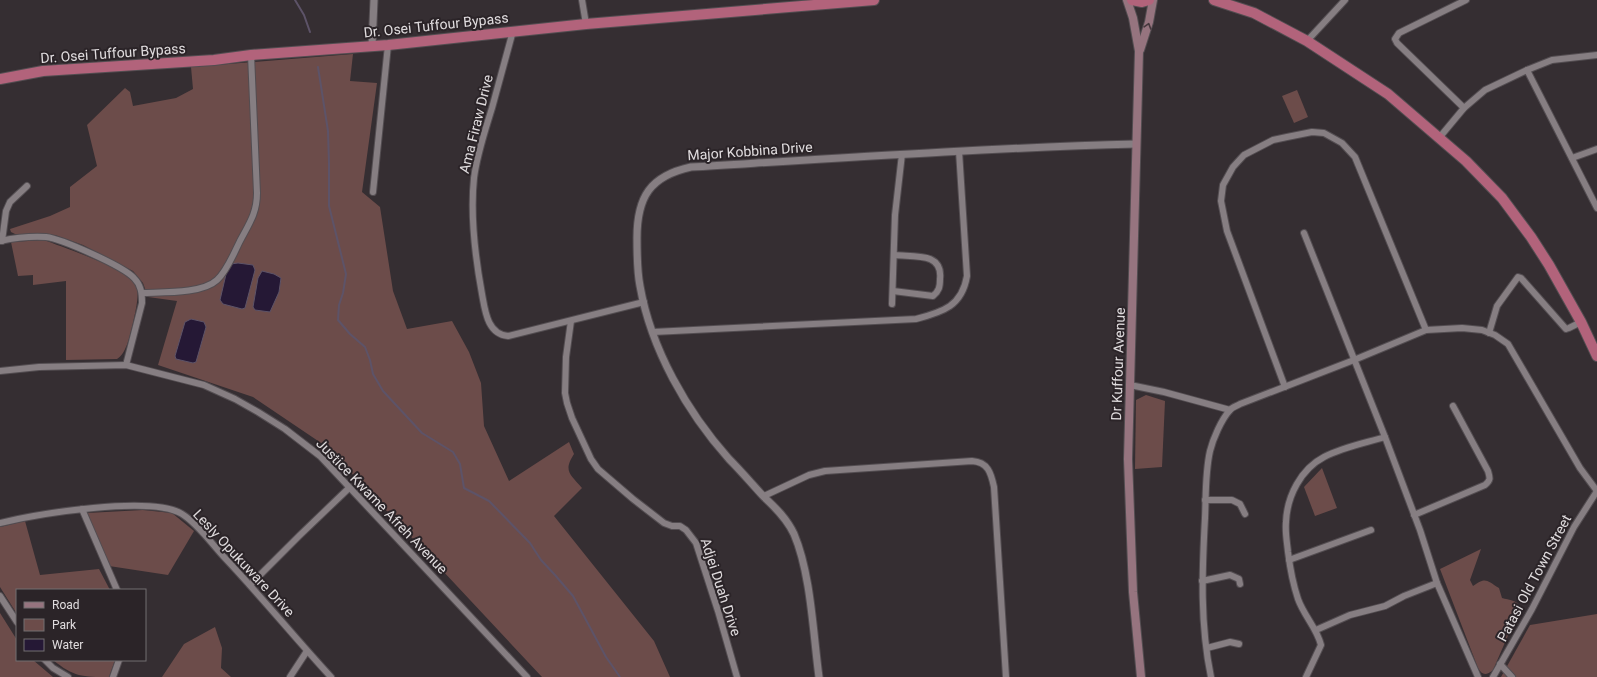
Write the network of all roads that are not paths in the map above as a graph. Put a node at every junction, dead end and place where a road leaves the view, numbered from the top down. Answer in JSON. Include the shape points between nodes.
{"nodes":[{"id":1,"x":374,"y":0,"type":"edge"},
{"id":2,"x":582,"y":0,"type":"edge"},
{"id":3,"x":874,"y":0,"type":"edge"},
{"id":4,"x":1127,"y":0,"type":"edge"},
{"id":5,"x":1132,"y":0,"type":"edge"},
{"id":6,"x":1149,"y":0,"type":"edge"},
{"id":7,"x":1153,"y":0,"type":"edge"},
{"id":8,"x":1214,"y":0,"type":"edge"},
{"id":9,"x":1345,"y":0,"type":"edge"},
{"id":10,"x":1466,"y":0,"type":"edge"},
{"id":11,"x":586,"y":24,"type":"junction"},
{"id":12,"x":513,"y":31,"type":"junction"},
{"id":13,"x":1307,"y":41,"type":"junction"},
{"id":14,"x":388,"y":44,"type":"junction"},
{"id":15,"x":372,"y":46,"type":"junction"},
{"id":16,"x":1140,"y":51,"type":"junction"},
{"id":17,"x":251,"y":55,"type":"junction"},
{"id":18,"x":1597,"y":55,"type":"edge"},
{"id":19,"x":1527,"y":70,"type":"junction"},
{"id":20,"x":0,"y":79,"type":"edge"},
{"id":21,"x":1464,"y":108,"type":"junction"},
{"id":22,"x":1439,"y":138,"type":"junction"},
{"id":23,"x":1136,"y":144,"type":"junction"},
{"id":24,"x":1597,"y":149,"type":"edge"},
{"id":25,"x":959,"y":151,"type":"junction"},
{"id":26,"x":902,"y":154,"type":"junction"},
{"id":27,"x":1572,"y":158,"type":"junction"},
{"id":28,"x":27,"y":186,"type":"dead end"},
{"id":29,"x":373,"y":192,"type":"dead end"},
{"id":30,"x":1597,"y":208,"type":"edge"},
{"id":31,"x":1304,"y":233,"type":"dead end"},
{"id":32,"x":1,"y":241,"type":"edge"},
{"id":33,"x":895,"y":255,"type":"junction"},
{"id":34,"x":893,"y":291,"type":"junction"},
{"id":35,"x":142,"y":293,"type":"junction"},
{"id":36,"x":644,"y":302,"type":"junction"},
{"id":37,"x":892,"y":304,"type":"dead end"},
{"id":38,"x":571,"y":321,"type":"junction"},
{"id":39,"x":1581,"y":322,"type":"junction"},
{"id":40,"x":1426,"y":330,"type":"junction"},
{"id":41,"x":652,"y":332,"type":"junction"},
{"id":42,"x":1489,"y":333,"type":"junction"},
{"id":43,"x":1597,"y":356,"type":"edge"},
{"id":44,"x":1354,"y":360,"type":"junction"},
{"id":45,"x":126,"y":365,"type":"junction"},
{"id":46,"x":0,"y":371,"type":"edge"},
{"id":47,"x":1130,"y":385,"type":"junction"},
{"id":48,"x":1285,"y":387,"type":"junction"},
{"id":49,"x":1453,"y":406,"type":"dead end"},
{"id":50,"x":1230,"y":410,"type":"junction"},
{"id":51,"x":1385,"y":437,"type":"junction"},
{"id":52,"x":349,"y":488,"type":"junction"},
{"id":53,"x":1597,"y":491,"type":"edge"},
{"id":54,"x":764,"y":496,"type":"junction"},
{"id":55,"x":1205,"y":500,"type":"junction"},
{"id":56,"x":82,"y":509,"type":"junction"},
{"id":57,"x":1245,"y":514,"type":"dead end"},
{"id":58,"x":1414,"y":515,"type":"junction"},
{"id":59,"x":0,"y":523,"type":"edge"},
{"id":60,"x":1371,"y":530,"type":"dead end"},
{"id":61,"x":1289,"y":560,"type":"junction"},
{"id":62,"x":1202,"y":581,"type":"junction"},
{"id":63,"x":1437,"y":583,"type":"junction"},
{"id":64,"x":1240,"y":584,"type":"dead end"},
{"id":65,"x":250,"y":585,"type":"junction"},
{"id":66,"x":117,"y":589,"type":"edge"},
{"id":67,"x":0,"y":596,"type":"edge"},
{"id":68,"x":16,"y":620,"type":"edge"},
{"id":69,"x":1316,"y":630,"type":"junction"},
{"id":70,"x":1239,"y":644,"type":"dead end"},
{"id":71,"x":1207,"y":648,"type":"junction"},
{"id":72,"x":307,"y":651,"type":"junction"},
{"id":73,"x":46,"y":661,"type":"edge"},
{"id":74,"x":119,"y":661,"type":"edge"},
{"id":75,"x":1500,"y":664,"type":"junction"},
{"id":76,"x":68,"y":677,"type":"edge"},
{"id":77,"x":113,"y":677,"type":"edge"},
{"id":78,"x":290,"y":677,"type":"edge"},
{"id":79,"x":331,"y":677,"type":"edge"},
{"id":80,"x":528,"y":677,"type":"edge"},
{"id":81,"x":737,"y":677,"type":"edge"},
{"id":82,"x":819,"y":677,"type":"edge"},
{"id":83,"x":1006,"y":677,"type":"edge"},
{"id":84,"x":1141,"y":677,"type":"edge"},
{"id":85,"x":1212,"y":677,"type":"edge"},
{"id":86,"x":1306,"y":677,"type":"edge"},
{"id":87,"x":1478,"y":677,"type":"edge"},
{"id":88,"x":1493,"y":677,"type":"edge"},
{"id":89,"x":1512,"y":677,"type":"edge"}],
"edges":[{"from":1,"to":15,"type":"street"},
{"from":2,"to":11,"type":"street"},
{"from":3,"to":11,"type":"highway","name":"Dr. Osei Tuffour Bypass"},
{"from":4,"to":16,"type":"main road"},
{"from":5,"to":6,"type":"highway"},
{"from":16,"to":7,"type":"main road","one_way":true},
{"from":8,"to":13,"type":"highway","via":[[1254,13]]},
{"from":9,"to":13,"type":"street"},
{"from":10,"to":21,"type":"street","via":[[1399,33],[1395,39]]},
{"from":11,"to":12,"type":"highway","name":"Dr. Osei Tuffour Bypass"},
{"from":12,"to":14,"type":"highway","name":"Dr. Osei Tuffour Bypass"},
{"from":12,"to":38,"type":"street","name":"Ama Firaw Drive","via":[[483,136],[474,179],[473,222],[478,272],[486,314],[497,333],[508,336]]},
{"from":13,"to":22,"type":"highway","via":[[1388,94]]},
{"from":14,"to":15,"type":"highway","name":"Dr. Osei Tuffour Bypass"},
{"from":14,"to":29,"type":"street"},
{"from":15,"to":17,"type":"highway","name":"Dr. Osei Tuffour Bypass"},
{"from":16,"to":23,"type":"main road","name":"Dr Kuffour Avenue"},
{"from":17,"to":20,"type":"highway","name":"Dr. Osei Tuffour Bypass","via":[[43,72]]},
{"from":17,"to":35,"type":"street","via":[[257,193],[255,213],[218,280],[198,289]]},
{"from":18,"to":19,"type":"street","via":[[1552,60]]},
{"from":19,"to":21,"type":"street","via":[[1485,90]]},
{"from":19,"to":27,"type":"street"},
{"from":21,"to":22,"type":"street"},
{"from":22,"to":39,"type":"highway","via":[[1481,175],[1531,236]]},
{"from":23,"to":25,"type":"street","name":"Major Kobbina Drive"},
{"from":23,"to":47,"type":"main road","name":"Dr Kuffour Avenue"},
{"from":24,"to":27,"type":"street"},
{"from":25,"to":26,"type":"street","name":"Major Kobbina Drive"},
{"from":25,"to":41,"type":"street","via":[[967,276],[958,300],[951,306],[916,319]]},
{"from":26,"to":33,"type":"street","via":[[895,215]]},
{"from":26,"to":36,"type":"street","name":"Major Kobbina Drive","via":[[691,167],[659,179],[643,199],[638,221],[637,258]]},
{"from":27,"to":30,"type":"street"},
{"from":28,"to":32,"type":"street","via":[[10,202]]},
{"from":31,"to":44,"type":"street"},
{"from":32,"to":35,"type":"street","via":[[47,238],[78,248],[129,274],[139,285]]},
{"from":33,"to":34,"type":"street"},
{"from":33,"to":34,"type":"street","via":[[931,258],[938,263],[941,271],[940,287],[933,296]]},
{"from":34,"to":37,"type":"street"},
{"from":35,"to":45,"type":"street","via":[[142,303]]},
{"from":36,"to":38,"type":"street","name":"Ama Firaw Drive"},
{"from":36,"to":41,"type":"street","name":"Major Kobbina Drive"},
{"from":38,"to":81,"type":"street","name":"Adjei Duah Drive","via":[[565,393],[575,425],[598,469],[664,523],[680,526],[693,539]]},
{"from":39,"to":42,"type":"street","via":[[1566,329],[1518,277],[1497,306]]},
{"from":39,"to":43,"type":"highway"},
{"from":40,"to":42,"type":"street","via":[[1462,328]]},
{"from":40,"to":44,"type":"street"},
{"from":40,"to":48,"type":"street","via":[[1350,150],[1324,134],[1312,132],[1273,140],[1244,155],[1233,167],[1223,185],[1221,201],[1227,231]]},
{"from":41,"to":54,"type":"street","name":"Major Kobbina Drive","via":[[674,382],[687,402],[722,450]]},
{"from":42,"to":53,"type":"street","via":[[1508,344],[1580,468]]},
{"from":44,"to":48,"type":"street"},
{"from":44,"to":51,"type":"street"},
{"from":45,"to":46,"type":"street","name":"Justice Kwame Afreh Avenue","via":[[39,367]]},
{"from":45,"to":52,"type":"street","name":"Justice Kwame Afreh Avenue","via":[[204,385],[241,402],[308,446]]},
{"from":47,"to":50,"type":"street"},
{"from":47,"to":84,"type":"main road","name":"Dr Kuffour Avenue","via":[[1128,459],[1132,576]]},
{"from":48,"to":50,"type":"street"},
{"from":49,"to":58,"type":"street","via":[[1488,471],[1490,482]]},
{"from":50,"to":55,"type":"street","via":[[1210,450]]},
{"from":51,"to":58,"type":"street"},
{"from":51,"to":61,"type":"street","via":[[1324,457],[1301,478],[1291,496],[1287,511]]},
{"from":52,"to":65,"type":"street"},
{"from":52,"to":80,"type":"street","name":"Justice Kwame Afreh Avenue"},
{"from":53,"to":75,"type":"street","name":"Patasi Old Town Street","via":[[1574,527],[1532,609]]},
{"from":54,"to":82,"type":"street","name":"Major Kobbina Drive","via":[[782,515],[794,535],[807,586]]},
{"from":54,"to":83,"type":"street","via":[[798,479],[826,471],[972,461],[985,464],[994,487]]},
{"from":55,"to":57,"type":"street","via":[[1232,500],[1240,504]]},
{"from":55,"to":62,"type":"street"},
{"from":56,"to":59,"type":"street","name":"Lesly Opukuware Drive"},
{"from":56,"to":65,"type":"street","name":"Lesly Opukuware Drive","via":[[142,505],[158,506],[181,514],[193,523]]},
{"from":56,"to":66,"type":"street"},
{"from":58,"to":63,"type":"street"},
{"from":60,"to":61,"type":"street"},
{"from":61,"to":69,"type":"street","via":[[1293,585],[1299,601]]},
{"from":62,"to":64,"type":"street","via":[[1230,575],[1239,579]]},
{"from":62,"to":71,"type":"street"},
{"from":63,"to":69,"type":"street","via":[[1385,606],[1350,615]]},
{"from":63,"to":87,"type":"street"},
{"from":65,"to":72,"type":"street","name":"Lesly Opukuware Drive"},
{"from":67,"to":68,"type":"street"},
{"from":69,"to":86,"type":"street","via":[[1320,645]]},
{"from":70,"to":71,"type":"street","via":[[1230,642]]},
{"from":71,"to":85,"type":"street"},
{"from":72,"to":78,"type":"street"},
{"from":72,"to":79,"type":"street","name":"Lesly Opukuware Drive"},
{"from":73,"to":76,"type":"street"},
{"from":74,"to":77,"type":"street"},
{"from":75,"to":88,"type":"street","name":"Patasi Old Town Street"},
{"from":75,"to":89,"type":"street"}]}
